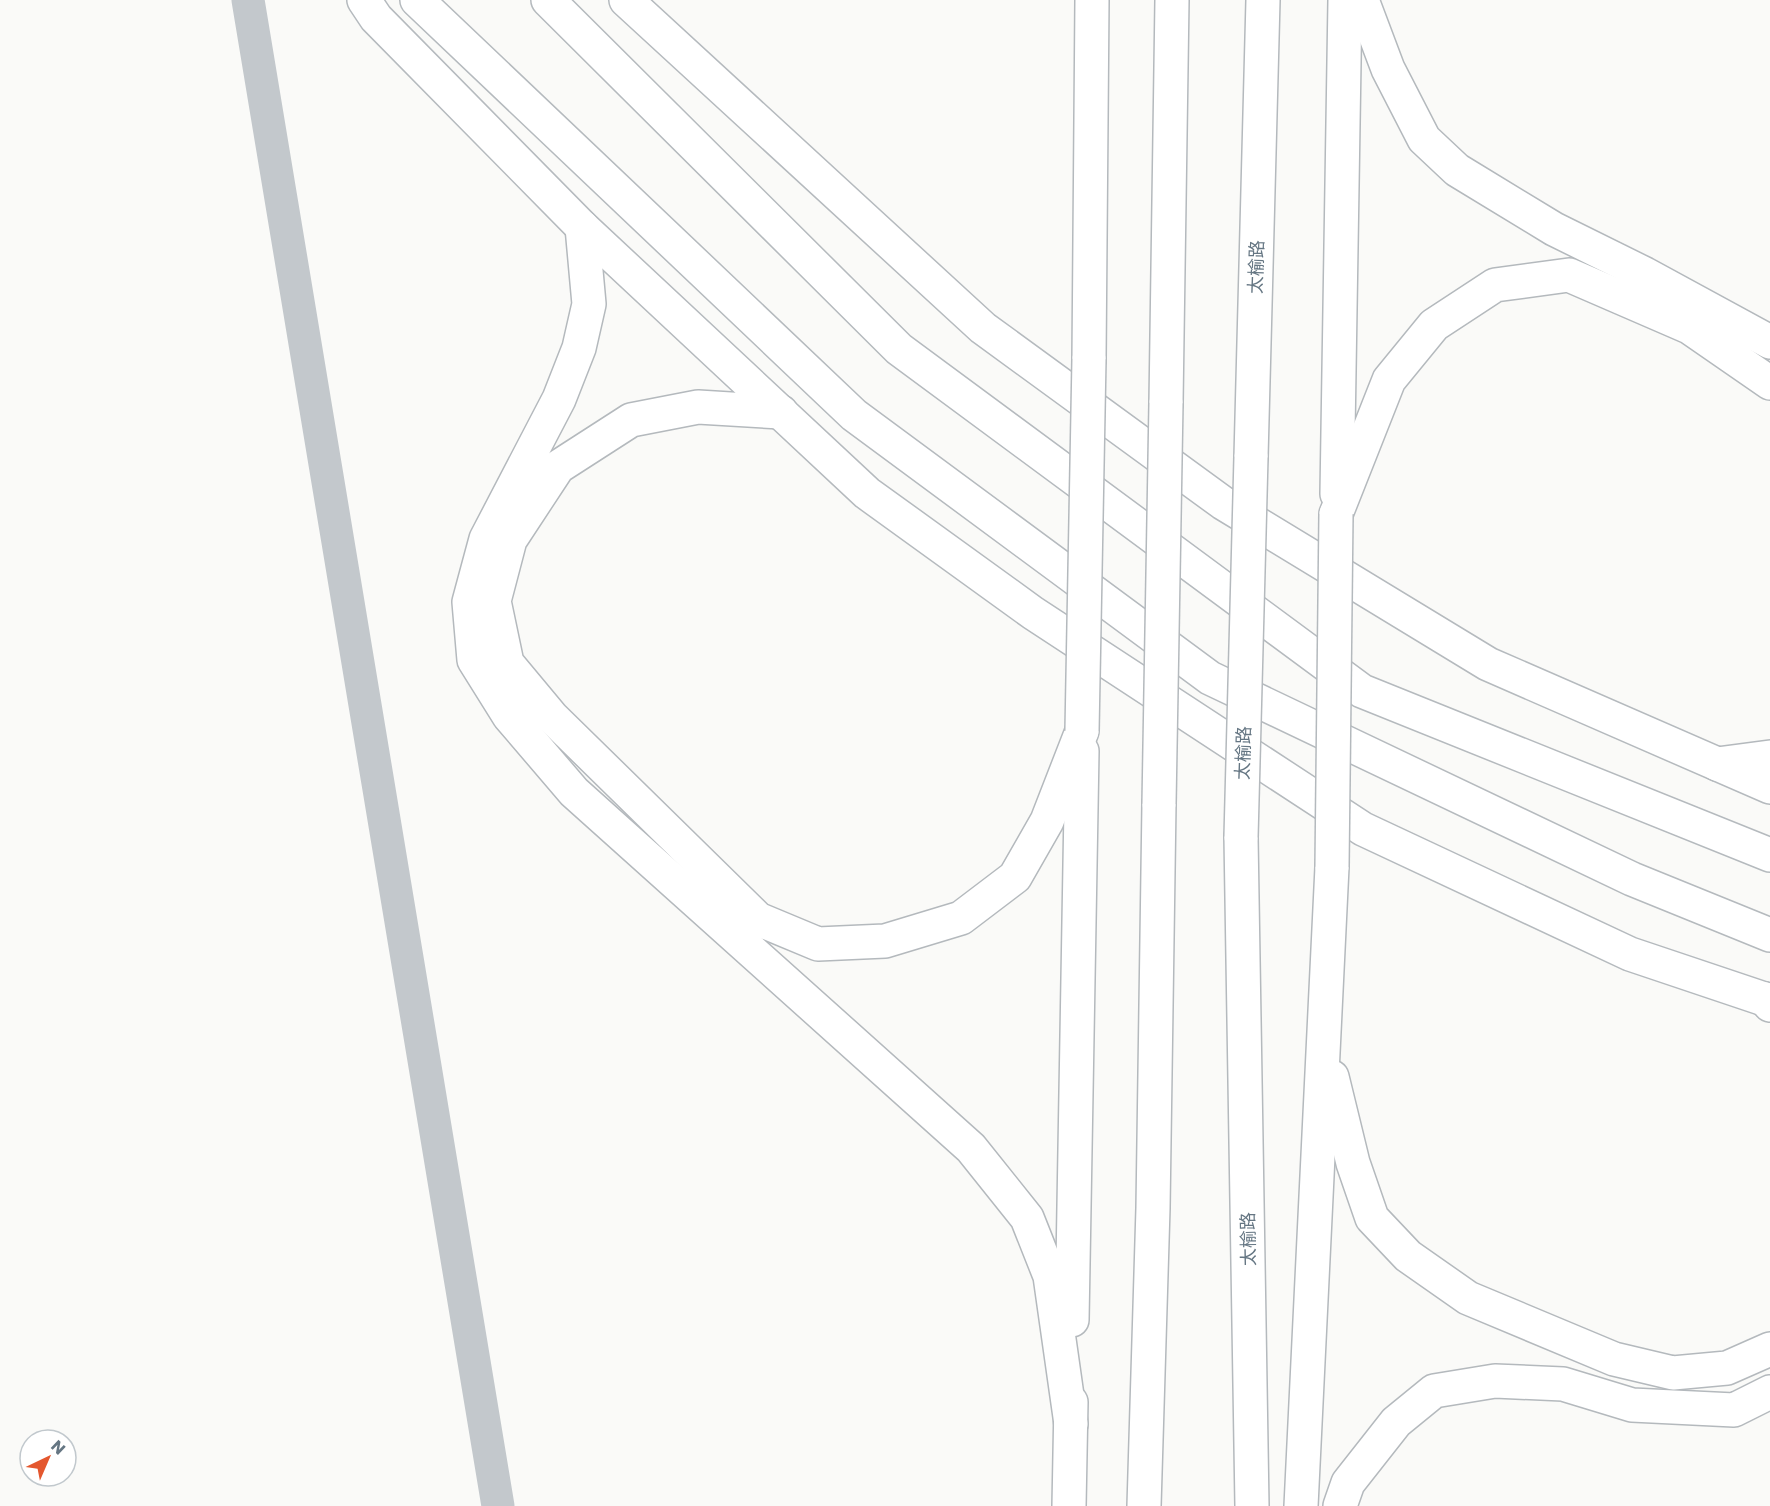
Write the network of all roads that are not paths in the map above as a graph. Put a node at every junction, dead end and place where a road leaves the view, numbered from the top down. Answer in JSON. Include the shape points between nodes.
{"nodes":[{"id":1,"x":248,"y":0,"type":"edge"},
{"id":2,"x":364,"y":0,"type":"edge"},
{"id":3,"x":417,"y":0,"type":"edge"},
{"id":4,"x":548,"y":0,"type":"edge"},
{"id":5,"x":626,"y":0,"type":"edge"},
{"id":6,"x":1092,"y":0,"type":"edge"},
{"id":7,"x":1172,"y":0,"type":"edge"},
{"id":8,"x":1263,"y":0,"type":"edge"},
{"id":9,"x":1345,"y":0,"type":"edge"},
{"id":10,"x":1362,"y":0,"type":"edge"},
{"id":11,"x":582,"y":227,"type":"junction"},
{"id":12,"x":1770,"y":342,"type":"edge"},
{"id":13,"x":1770,"y":383,"type":"edge"},
{"id":14,"x":781,"y":412,"type":"junction"},
{"id":15,"x":1336,"y":514,"type":"junction"},
{"id":16,"x":1082,"y":731,"type":"junction"},
{"id":17,"x":1770,"y":757,"type":"edge"},
{"id":18,"x":1717,"y":764,"type":"junction"},
{"id":19,"x":1770,"y":788,"type":"edge"},
{"id":20,"x":1770,"y":855,"type":"edge"},
{"id":21,"x":1770,"y":935,"type":"edge"},
{"id":22,"x":1768,"y":1001,"type":"edge"},
{"id":23,"x":1324,"y":1042,"type":"junction"},
{"id":24,"x":1770,"y":1349,"type":"edge"},
{"id":25,"x":1770,"y":1392,"type":"edge"},
{"id":26,"x":1071,"y":1424,"type":"junction"},
{"id":27,"x":498,"y":1506,"type":"edge"},
{"id":28,"x":1069,"y":1506,"type":"edge"},
{"id":29,"x":1144,"y":1506,"type":"edge"},
{"id":30,"x":1252,"y":1506,"type":"edge"},
{"id":31,"x":1301,"y":1506,"type":"edge"},
{"id":32,"x":1340,"y":1506,"type":"edge"}],
"edges":[{"from":1,"to":27,"type":"street"},
{"from":2,"to":11,"type":"main road","via":[[375,18]]},
{"from":3,"to":21,"type":"main road","via":[[854,415],[1210,678],[1632,879]]},
{"from":4,"to":20,"type":"main road","via":[[899,349],[1362,691]]},
{"from":5,"to":18,"type":"main road","via":[[984,327],[1223,503],[1488,664]]},
{"from":6,"to":16,"type":"main road","bridge":true},
{"from":7,"to":29,"type":"main road","bridge":true,"via":[[1153,1208]]},
{"from":8,"to":30,"type":"main road","name":"太榆路","bridge":true,"via":[[1240,837]]},
{"from":9,"to":15,"type":"main road"},
{"from":10,"to":12,"type":"main road","via":[[1388,69],[1424,139],[1457,170],[1554,229]]},
{"from":11,"to":14,"type":"main road"},
{"from":11,"to":26,"type":"main road","via":[[589,304],[579,348],[560,399],[486,539],[469,602],[474,660],[509,716],[574,792],[971,1148],[1027,1218],[1050,1276]]},
{"from":13,"to":15,"type":"main road","via":[[1689,327],[1569,275],[1495,285],[1434,325],[1389,380]]},
{"from":14,"to":16,"type":"main road","via":[[698,406],[631,420],[558,467],[510,540],[494,601],[507,663],[552,717],[759,919],[818,944],[885,941],[961,918],[1015,877],[1047,821]]},
{"from":14,"to":22,"type":"main road","via":[[867,493],[1033,613],[1363,829],[1630,954]]},
{"from":15,"to":23,"type":"main road","bridge":true,"via":[[1332,867]]},
{"from":16,"to":26,"type":"main road"},
{"from":17,"to":18,"type":"main road"},
{"from":18,"to":19,"type":"main road"},
{"from":23,"to":24,"type":"main road","via":[[1353,1163],[1372,1218],[1408,1256],[1468,1298],[1614,1359],[1673,1373],[1727,1368]]},
{"from":23,"to":31,"type":"main road"},
{"from":25,"to":32,"type":"main road","via":[[1734,1410],[1632,1404],[1563,1384],[1495,1381],[1434,1391],[1396,1422],[1348,1483]]},
{"from":26,"to":28,"type":"main road"}]}
